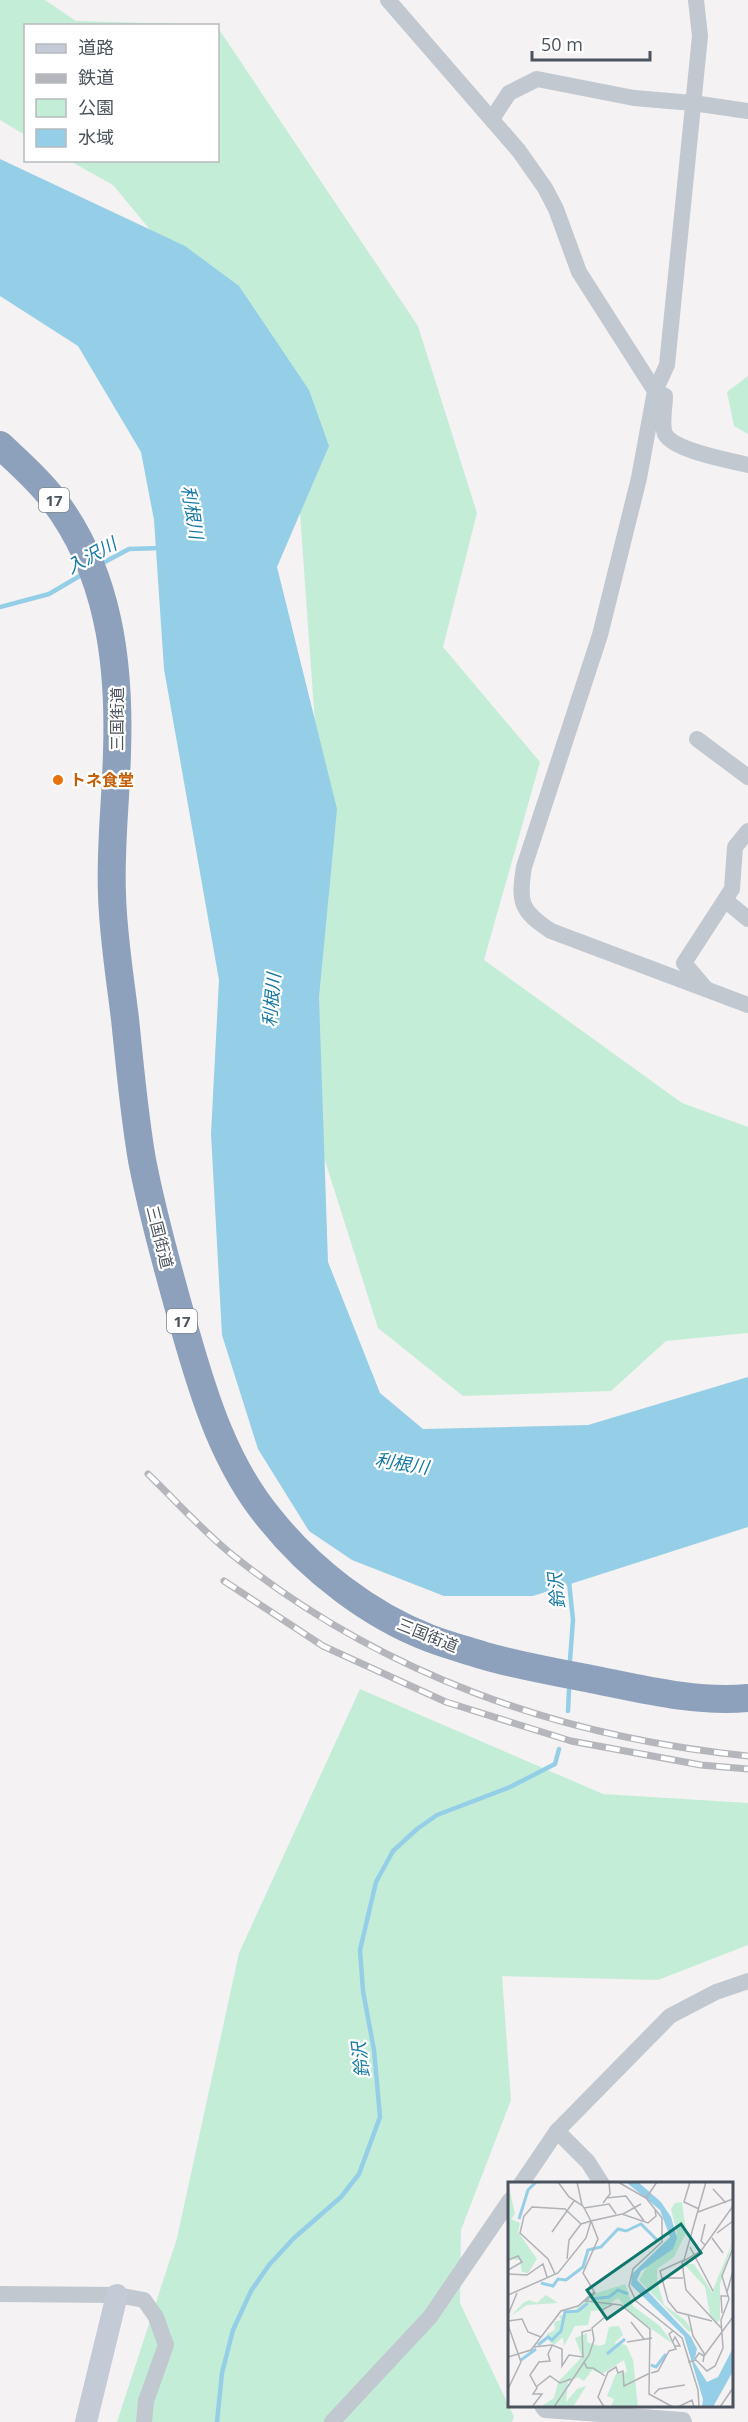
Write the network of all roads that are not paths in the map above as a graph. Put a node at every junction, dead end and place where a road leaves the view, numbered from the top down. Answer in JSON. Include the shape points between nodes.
{"nodes":[{"id":1,"x":388,"y":0,"type":"edge"},
{"id":2,"x":696,"y":0,"type":"edge"},
{"id":3,"x":693,"y":103,"type":"junction"},
{"id":4,"x":748,"y":111,"type":"edge"},
{"id":5,"x":492,"y":119,"type":"junction"},
{"id":6,"x":656,"y":391,"type":"junction"},
{"id":7,"x":0,"y":445,"type":"edge"},
{"id":8,"x":748,"y":465,"type":"edge"},
{"id":9,"x":697,"y":739,"type":"dead end"},
{"id":10,"x":748,"y":777,"type":"edge"},
{"id":11,"x":748,"y":831,"type":"edge"},
{"id":12,"x":726,"y":900,"type":"junction"},
{"id":13,"x":748,"y":919,"type":"edge"},
{"id":14,"x":707,"y":990,"type":"junction"},
{"id":15,"x":748,"y":1005,"type":"edge"},
{"id":16,"x":748,"y":1698,"type":"edge"},
{"id":17,"x":748,"y":1981,"type":"edge"},
{"id":18,"x":557,"y":2131,"type":"junction"},
{"id":19,"x":522,"y":2182,"type":"edge"},
{"id":20,"x":601,"y":2182,"type":"edge"},
{"id":21,"x":508,"y":2203,"type":"edge"},
{"id":22,"x":0,"y":2294,"type":"edge"},
{"id":23,"x":117,"y":2295,"type":"junction"},
{"id":24,"x":543,"y":2407,"type":"edge"},
{"id":25,"x":86,"y":2422,"type":"edge"},
{"id":26,"x":144,"y":2422,"type":"edge"},
{"id":27,"x":332,"y":2422,"type":"edge"},
{"id":28,"x":684,"y":2422,"type":"edge"}],
"edges":[{"from":1,"to":5,"type":"street"},
{"from":2,"to":3,"type":"street","via":[[700,36]]},
{"from":3,"to":4,"type":"street"},
{"from":3,"to":5,"type":"street","via":[[634,98],[537,79],[509,93]]},
{"from":3,"to":6,"type":"street","via":[[667,365]]},
{"from":5,"to":6,"type":"street","via":[[545,188],[579,272]]},
{"from":6,"to":8,"type":"street","via":[[665,396],[664,431],[670,440],[687,449]]},
{"from":6,"to":14,"type":"street","via":[[600,635],[524,867],[520,891],[523,906],[532,918],[551,931]]},
{"from":7,"to":16,"type":"highway","name":"三国街道","number":"17","via":[[50,495],[78,537],[107,614],[116,681],[112,895],[142,1158],[155,1222],[196,1370],[225,1449],[246,1486],[269,1519],[309,1560],[349,1593],[428,1638],[510,1663],[638,1689]]},
{"from":9,"to":10,"type":"street"},
{"from":11,"to":12,"type":"street","via":[[735,847],[732,889]]},
{"from":12,"to":13,"type":"street"},
{"from":12,"to":14,"type":"street","via":[[684,963]]},
{"from":14,"to":15,"type":"street"},
{"from":17,"to":18,"type":"street","via":[[716,1992],[670,2016]]},
{"from":18,"to":19,"type":"street"},
{"from":18,"to":20,"type":"street","via":[[588,2162]]},
{"from":21,"to":27,"type":"street","via":[[430,2317]]},
{"from":22,"to":23,"type":"street"},
{"from":23,"to":25,"type":"street"},
{"from":23,"to":26,"type":"street","via":[[144,2300],[156,2317],[166,2345],[146,2401]]},
{"from":24,"to":28,"type":"street"}]}
